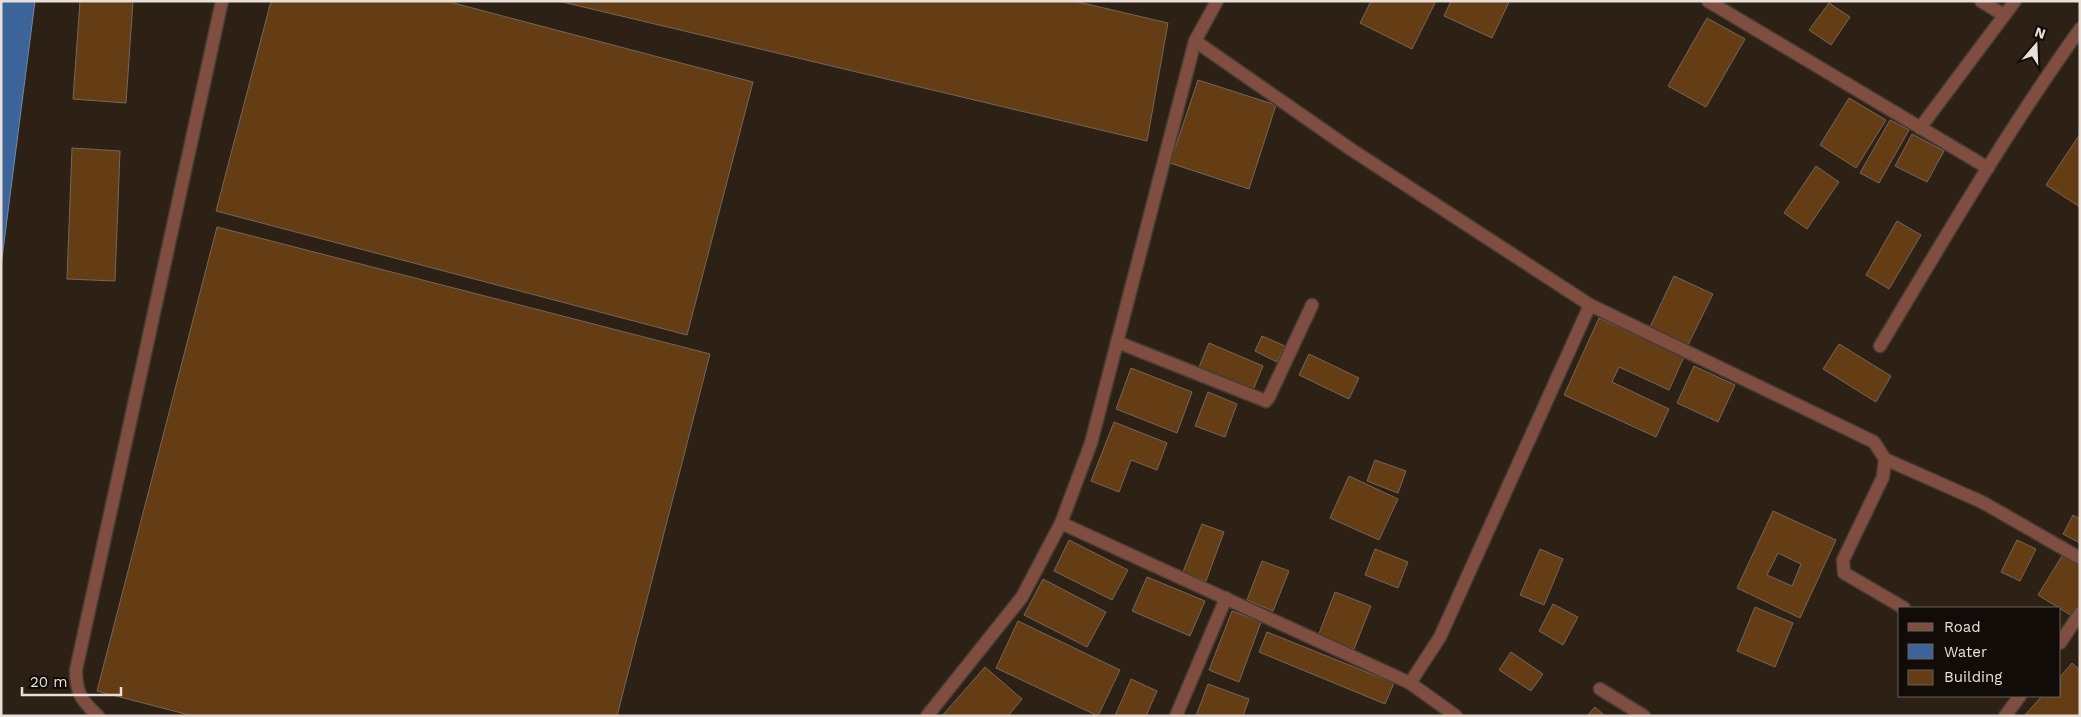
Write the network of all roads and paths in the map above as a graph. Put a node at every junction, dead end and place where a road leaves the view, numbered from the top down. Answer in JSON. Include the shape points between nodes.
{"nodes":[{"id":1,"x":222,"y":1,"type":"edge"},
{"id":2,"x":1217,"y":1,"type":"edge"},
{"id":3,"x":1708,"y":1,"type":"edge"},
{"id":4,"x":1981,"y":1,"type":"edge"},
{"id":5,"x":2015,"y":1,"type":"edge"},
{"id":6,"x":2004,"y":15,"type":"junction"},
{"id":7,"x":2080,"y":29,"type":"edge"},
{"id":8,"x":1195,"y":41,"type":"junction"},
{"id":9,"x":1920,"y":128,"type":"junction"},
{"id":10,"x":1988,"y":168,"type":"junction"},
{"id":11,"x":1312,"y":305,"type":"dead end"},
{"id":12,"x":1590,"y":305,"type":"junction"},
{"id":13,"x":1117,"y":342,"type":"junction"},
{"id":14,"x":1880,"y":346,"type":"dead end"},
{"id":15,"x":1885,"y":459,"type":"junction"},
{"id":16,"x":1061,"y":523,"type":"junction"},
{"id":17,"x":2080,"y":558,"type":"edge"},
{"id":18,"x":1226,"y":598,"type":"junction"},
{"id":19,"x":1902,"y":607,"type":"edge"},
{"id":20,"x":2080,"y":613,"type":"edge"},
{"id":21,"x":2061,"y":642,"type":"edge"},
{"id":22,"x":1410,"y":683,"type":"junction"},
{"id":23,"x":1600,"y":689,"type":"dead end"},
{"id":24,"x":2019,"y":697,"type":"edge"},
{"id":25,"x":98,"y":716,"type":"edge"},
{"id":26,"x":927,"y":716,"type":"edge"},
{"id":27,"x":1176,"y":716,"type":"edge"},
{"id":28,"x":1456,"y":716,"type":"edge"},
{"id":29,"x":1644,"y":716,"type":"edge"},
{"id":30,"x":2005,"y":716,"type":"edge"}],
"edges":[{"from":1,"to":25,"type":"street","via":[[76,670],[76,687],[85,704]]},
{"from":2,"to":8,"type":"street"},
{"from":3,"to":9,"type":"street"},
{"from":4,"to":6,"type":"street"},
{"from":5,"to":6,"type":"street"},
{"from":6,"to":9,"type":"street"},
{"from":7,"to":10,"type":"street"},
{"from":8,"to":12,"type":"street","via":[[1352,150]]},
{"from":8,"to":13,"type":"street"},
{"from":9,"to":10,"type":"street"},
{"from":10,"to":14,"type":"street"},
{"from":11,"to":13,"type":"street","via":[[1266,401]]},
{"from":12,"to":15,"type":"street","via":[[1874,442]]},
{"from":12,"to":22,"type":"street","via":[[1440,637]]},
{"from":13,"to":16,"type":"street","via":[[1092,443]]},
{"from":15,"to":17,"type":"street","via":[[1982,502]]},
{"from":15,"to":19,"type":"street","via":[[1883,477],[1844,560],[1844,573]]},
{"from":16,"to":18,"type":"street"},
{"from":16,"to":26,"type":"street","via":[[1022,597]]},
{"from":18,"to":22,"type":"street"},
{"from":18,"to":27,"type":"street"},
{"from":20,"to":21,"type":"street"},
{"from":22,"to":28,"type":"street"},
{"from":23,"to":29,"type":"street"},
{"from":24,"to":30,"type":"street"}]}
